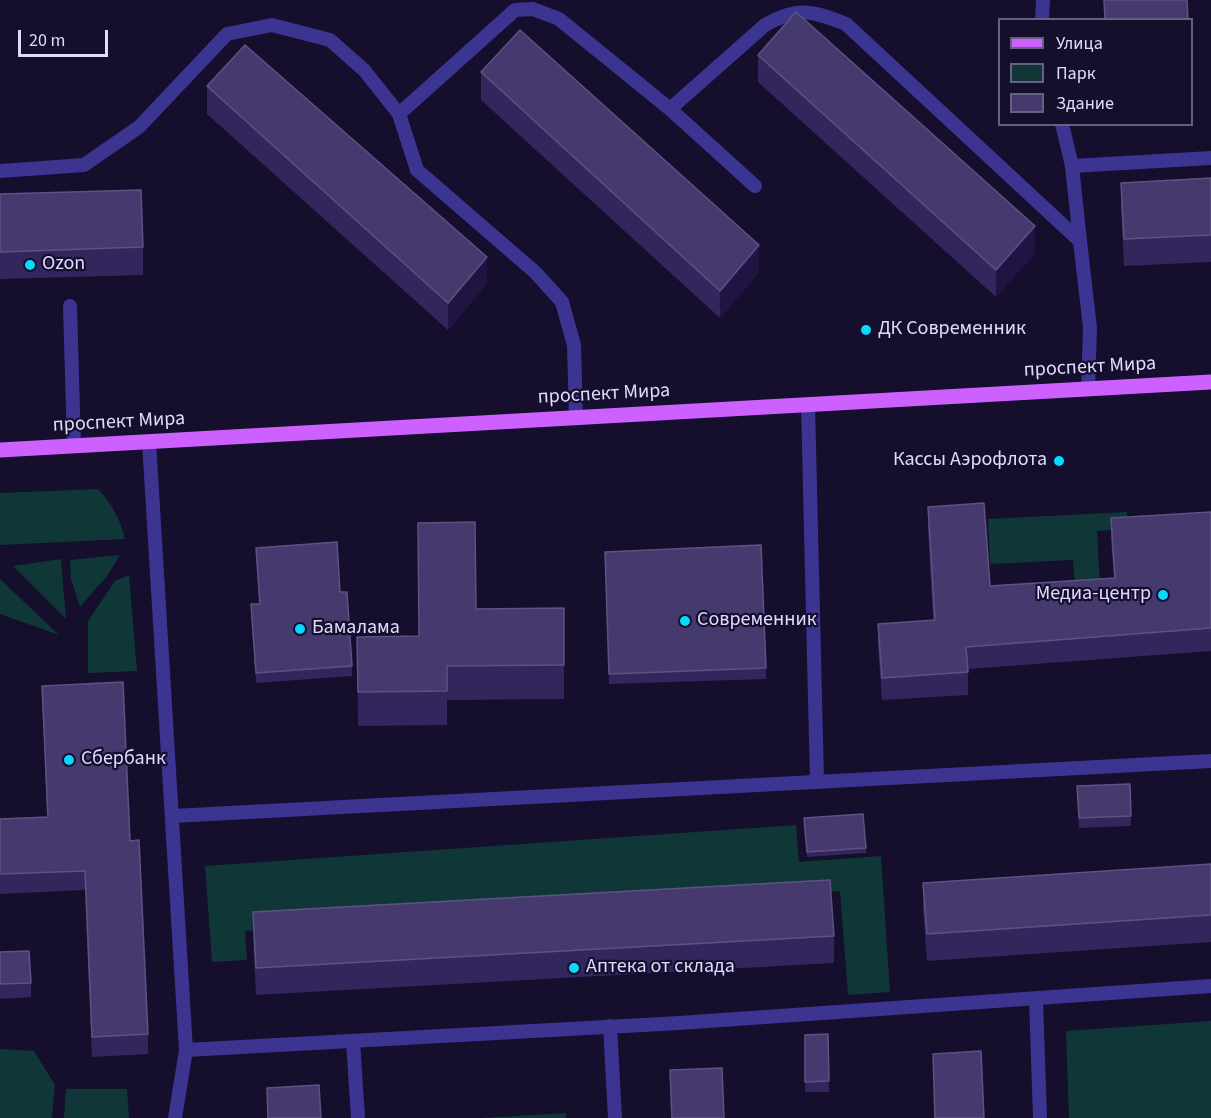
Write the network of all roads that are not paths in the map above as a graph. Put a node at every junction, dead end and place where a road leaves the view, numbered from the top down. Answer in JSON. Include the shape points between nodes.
{"nodes":[{"id":1,"x":1043,"y":0,"type":"edge"},
{"id":2,"x":1042,"y":18,"type":"edge"},
{"id":3,"x":670,"y":109,"type":"junction"},
{"id":4,"x":399,"y":114,"type":"junction"},
{"id":5,"x":1062,"y":126,"type":"edge"},
{"id":6,"x":1211,"y":158,"type":"edge"},
{"id":7,"x":1072,"y":165,"type":"junction"},
{"id":8,"x":0,"y":171,"type":"edge"},
{"id":9,"x":755,"y":186,"type":"dead end"},
{"id":10,"x":1080,"y":242,"type":"junction"},
{"id":11,"x":70,"y":306,"type":"dead end"},
{"id":12,"x":1211,"y":382,"type":"edge"},
{"id":13,"x":1088,"y":389,"type":"junction"},
{"id":14,"x":808,"y":405,"type":"junction"},
{"id":15,"x":576,"y":418,"type":"junction"},
{"id":16,"x":149,"y":442,"type":"junction"},
{"id":17,"x":74,"y":446,"type":"junction"},
{"id":18,"x":0,"y":450,"type":"edge"},
{"id":19,"x":1211,"y":760,"type":"edge"},
{"id":20,"x":817,"y":781,"type":"junction"},
{"id":21,"x":172,"y":816,"type":"junction"},
{"id":22,"x":1211,"y":986,"type":"edge"},
{"id":23,"x":1036,"y":999,"type":"junction"},
{"id":24,"x":610,"y":1026,"type":"junction"},
{"id":25,"x":353,"y":1041,"type":"junction"},
{"id":26,"x":186,"y":1050,"type":"junction"},
{"id":27,"x":176,"y":1118,"type":"edge"},
{"id":28,"x":358,"y":1118,"type":"edge"},
{"id":29,"x":615,"y":1118,"type":"edge"},
{"id":30,"x":1040,"y":1118,"type":"edge"}],
"edges":[{"from":1,"to":2,"type":"lane"},
{"from":3,"to":4,"type":"lane","via":[[559,19],[534,9],[515,10]]},
{"from":3,"to":9,"type":"lane"},
{"from":3,"to":10,"type":"lane","via":[[765,25],[783,15],[815,12],[846,24]]},
{"from":4,"to":8,"type":"lane","via":[[364,70],[330,40],[272,25],[227,34],[139,127],[84,165]]},
{"from":4,"to":15,"type":"lane","via":[[417,170],[536,273],[562,302],[574,345]]},
{"from":5,"to":7,"type":"lane"},
{"from":6,"to":7,"type":"lane"},
{"from":7,"to":10,"type":"lane"},
{"from":10,"to":13,"type":"lane","via":[[1090,328]]},
{"from":11,"to":17,"type":"lane"},
{"from":12,"to":13,"type":"main road","name":"проспект Мира"},
{"from":13,"to":14,"type":"main road","name":"проспект Мира"},
{"from":14,"to":15,"type":"main road","name":"проспект Мира"},
{"from":14,"to":20,"type":"lane"},
{"from":15,"to":16,"type":"main road","name":"проспект Мира"},
{"from":16,"to":17,"type":"main road","name":"проспект Мира"},
{"from":16,"to":21,"type":"lane"},
{"from":17,"to":18,"type":"main road","name":"проспект Мира"},
{"from":19,"to":20,"type":"lane"},
{"from":20,"to":21,"type":"lane"},
{"from":21,"to":26,"type":"lane"},
{"from":22,"to":23,"type":"lane"},
{"from":23,"to":24,"type":"lane"},
{"from":23,"to":30,"type":"lane"},
{"from":24,"to":25,"type":"lane"},
{"from":24,"to":29,"type":"lane"},
{"from":25,"to":26,"type":"lane"},
{"from":25,"to":28,"type":"lane"},
{"from":26,"to":27,"type":"lane"}]}
